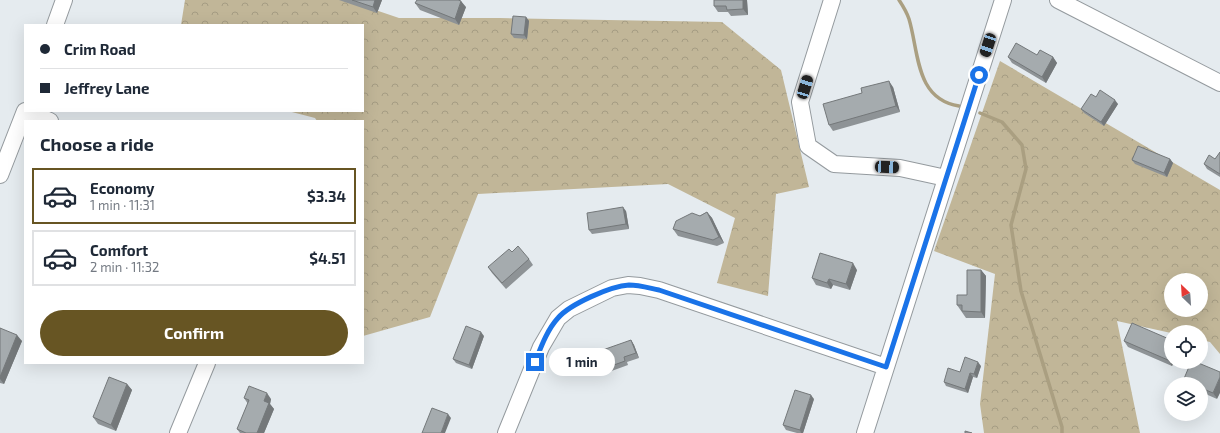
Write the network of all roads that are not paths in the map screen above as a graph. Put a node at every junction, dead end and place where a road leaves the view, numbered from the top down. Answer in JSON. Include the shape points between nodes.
{"nodes":[{"id":1,"x":64,"y":0,"type":"edge"},
{"id":2,"x":832,"y":0,"type":"edge"},
{"id":3,"x":1003,"y":0,"type":"edge"},
{"id":4,"x":1058,"y":0,"type":"edge"},
{"id":5,"x":55,"y":24,"type":"edge"},
{"id":6,"x":1220,"y":83,"type":"edge"},
{"id":7,"x":25,"y":112,"type":"edge"},
{"id":8,"x":28,"y":112,"type":"edge"},
{"id":9,"x":48,"y":120,"type":"edge"},
{"id":10,"x":0,"y":175,"type":"edge"},
{"id":11,"x":946,"y":178,"type":"junction"},
{"id":12,"x":207,"y":364,"type":"edge"},
{"id":13,"x":886,"y":367,"type":"junction"},
{"id":14,"x":178,"y":433,"type":"edge"},
{"id":15,"x":506,"y":433,"type":"edge"},
{"id":16,"x":865,"y":433,"type":"edge"}],
"edges":[{"from":1,"to":5,"type":"street"},
{"from":2,"to":11,"type":"street","via":[[800,102],[808,146],[834,164],[900,168]]},
{"from":3,"to":11,"type":"street"},
{"from":4,"to":6,"type":"street"},
{"from":7,"to":10,"type":"street"},
{"from":8,"to":9,"type":"street"},
{"from":11,"to":13,"type":"street"},
{"from":12,"to":14,"type":"street"},
{"from":13,"to":15,"type":"street","via":[[659,290],[628,285],[612,288],[569,309],[558,318],[541,347]]},
{"from":13,"to":16,"type":"street"}]}
